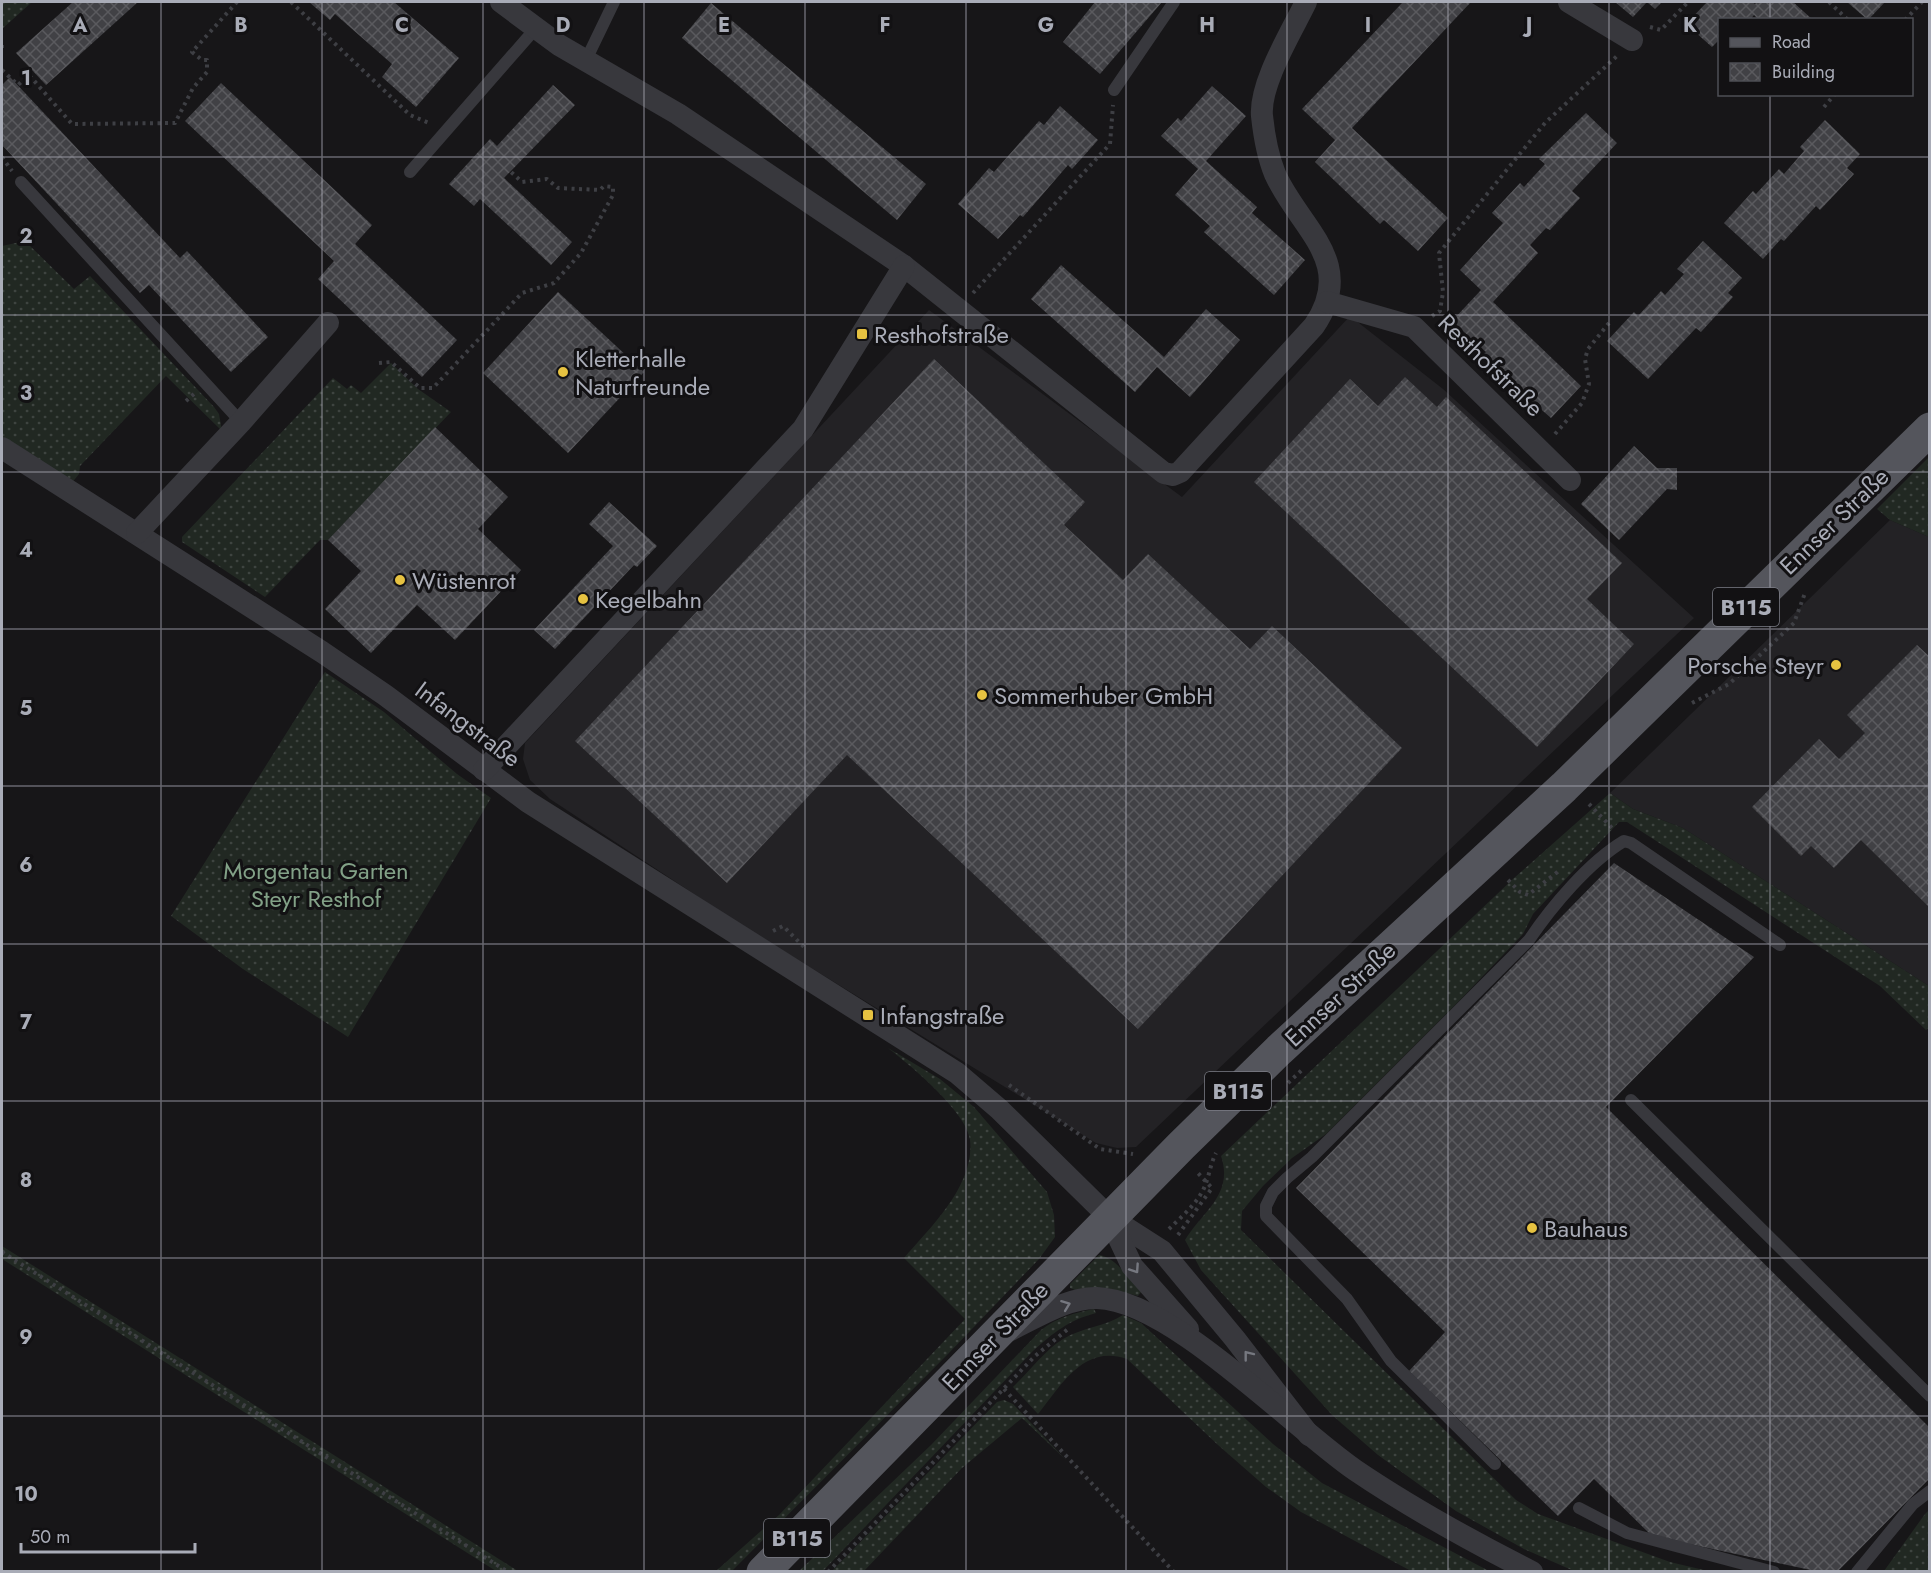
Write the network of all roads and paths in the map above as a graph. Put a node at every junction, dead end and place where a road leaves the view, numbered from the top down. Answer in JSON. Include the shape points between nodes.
{"nodes":[{"id":1,"x":237,"y":2,"type":"edge"},
{"id":2,"x":291,"y":2,"type":"edge"},
{"id":3,"x":501,"y":2,"type":"edge"},
{"id":4,"x":614,"y":2,"type":"edge"},
{"id":5,"x":1174,"y":2,"type":"edge"},
{"id":6,"x":1306,"y":2,"type":"edge"},
{"id":7,"x":1569,"y":2,"type":"edge"},
{"id":8,"x":1688,"y":2,"type":"edge"},
{"id":9,"x":1828,"y":2,"type":"edge"},
{"id":10,"x":1922,"y":2,"type":"edge"},
{"id":11,"x":1846,"y":18,"type":"edge"},
{"id":12,"x":1907,"y":18,"type":"edge"},
{"id":13,"x":536,"y":28,"type":"junction"},
{"id":14,"x":1632,"y":40,"type":"junction"},
{"id":15,"x":2,"y":43,"type":"edge"},
{"id":16,"x":2,"y":48,"type":"edge"},
{"id":17,"x":586,"y":60,"type":"junction"},
{"id":18,"x":2,"y":69,"type":"edge"},
{"id":19,"x":1114,"y":90,"type":"joint"},
{"id":20,"x":1833,"y":96,"type":"edge"},
{"id":21,"x":1824,"y":107,"type":"dead end"},
{"id":22,"x":447,"y":130,"type":"junction"},
{"id":23,"x":510,"y":171,"type":"dead end"},
{"id":24,"x":410,"y":172,"type":"dead end"},
{"id":25,"x":21,"y":182,"type":"dead end"},
{"id":26,"x":904,"y":266,"type":"junction"},
{"id":27,"x":1327,"y":302,"type":"junction"},
{"id":28,"x":958,"y":309,"type":"junction"},
{"id":29,"x":328,"y":323,"type":"dead end"},
{"id":30,"x":1609,"y":323,"type":"dead end"},
{"id":31,"x":1414,"y":327,"type":"junction"},
{"id":32,"x":380,"y":363,"type":"dead end"},
{"id":33,"x":242,"y":422,"type":"junction"},
{"id":34,"x":1929,"y":429,"type":"edge"},
{"id":35,"x":2,"y":448,"type":"edge"},
{"id":36,"x":1539,"y":448,"type":"junction"},
{"id":37,"x":1570,"y":480,"type":"dead end"},
{"id":38,"x":137,"y":533,"type":"junction"},
{"id":39,"x":1810,"y":587,"type":"dead end"},
{"id":40,"x":1686,"y":707,"type":"dead end"},
{"id":41,"x":484,"y":770,"type":"junction"},
{"id":42,"x":1593,"y":797,"type":"dead end"},
{"id":43,"x":1589,"y":804,"type":"junction"},
{"id":44,"x":1581,"y":812,"type":"dead end"},
{"id":45,"x":1624,"y":841,"type":"junction"},
{"id":46,"x":1566,"y":866,"type":"dead end"},
{"id":47,"x":1516,"y":873,"type":"dead end"},
{"id":48,"x":1508,"y":880,"type":"junction"},
{"id":49,"x":1499,"y":888,"type":"dead end"},
{"id":50,"x":750,"y":942,"type":"junction"},
{"id":51,"x":1780,"y":945,"type":"dead end"},
{"id":52,"x":808,"y":949,"type":"dead end"},
{"id":53,"x":1313,"y":1060,"type":"dead end"},
{"id":54,"x":1001,"y":1080,"type":"dead end"},
{"id":55,"x":1280,"y":1091,"type":"dead end"},
{"id":56,"x":1631,"y":1100,"type":"dead end"},
{"id":57,"x":1224,"y":1146,"type":"dead end"},
{"id":58,"x":1139,"y":1151,"type":"dead end"},
{"id":59,"x":1109,"y":1217,"type":"junction"},
{"id":60,"x":1155,"y":1244,"type":"junction"},
{"id":61,"x":2,"y":1252,"type":"edge"},
{"id":62,"x":1072,"y":1327,"type":"dead end"},
{"id":63,"x":993,"y":1338,"type":"junction"},
{"id":64,"x":1218,"y":1360,"type":"junction"},
{"id":65,"x":1004,"y":1389,"type":"junction"},
{"id":66,"x":1929,"y":1396,"type":"edge"},
{"id":67,"x":1309,"y":1435,"type":"junction"},
{"id":68,"x":1495,"y":1464,"type":"dead end"},
{"id":69,"x":1929,"y":1491,"type":"edge"},
{"id":70,"x":1579,"y":1508,"type":"dead end"},
{"id":71,"x":508,"y":1572,"type":"edge"},
{"id":72,"x":763,"y":1572,"type":"edge"},
{"id":73,"x":828,"y":1572,"type":"edge"},
{"id":74,"x":1174,"y":1572,"type":"edge"},
{"id":75,"x":1532,"y":1572,"type":"edge"},
{"id":76,"x":1774,"y":1572,"type":"edge"},
{"id":77,"x":1857,"y":1572,"type":"edge"}],
"edges":[{"from":1,"to":18,"type":"path","via":[[192,52],[207,60],[207,72],[193,88],[175,123],[72,124],[29,75],[18,85]]},
{"from":2,"to":22,"type":"path","via":[[411,115]]},
{"from":3,"to":13,"type":"street"},
{"from":4,"to":17,"type":"lane"},
{"from":5,"to":19,"type":"lane"},
{"from":6,"to":27,"type":"street","via":[[1265,90],[1262,115],[1276,175],[1326,254]]},
{"from":7,"to":14,"type":"street"},
{"from":8,"to":14,"type":"path","via":[[1661,30],[1645,26]]},
{"from":9,"to":11,"type":"path"},
{"from":10,"to":12,"type":"path"},
{"from":13,"to":17,"type":"street"},
{"from":13,"to":22,"type":"lane"},
{"from":14,"to":31,"type":"path","via":[[1545,123],[1439,253],[1443,292],[1440,311]]},
{"from":15,"to":16,"type":"path"},
{"from":17,"to":26,"type":"street","via":[[678,114]]},
{"from":19,"to":28,"type":"path","via":[[1110,144]]},
{"from":20,"to":21,"type":"path"},
{"from":22,"to":24,"type":"lane"},
{"from":23,"to":32,"type":"path","via":[[522,182],[547,179],[558,188],[600,190],[604,186],[613,188],[613,195],[581,253],[554,283],[522,293],[433,388],[420,388],[391,362]]},
{"from":25,"to":33,"type":"lane"},
{"from":26,"to":28,"type":"street"},
{"from":26,"to":41,"type":"street","via":[[803,429]]},
{"from":27,"to":28,"type":"street","via":[[1302,338],[1173,476],[1164,473]]},
{"from":27,"to":31,"type":"street","name":"Resthofstraße"},
{"from":29,"to":33,"type":"street"},
{"from":30,"to":36,"type":"path","via":[[1588,349],[1585,359],[1589,384],[1582,403]]},
{"from":31,"to":36,"type":"street","name":"Resthofstraße"},
{"from":33,"to":38,"type":"street"},
{"from":34,"to":59,"type":"main road","name":"Ennser Straße","number":"B115","via":[[1564,787],[1279,1050]]},
{"from":35,"to":38,"type":"street","name":"Infangstraße"},
{"from":36,"to":37,"type":"street","name":"Resthofstraße"},
{"from":38,"to":41,"type":"street","name":"Infangstraße","via":[[367,683]]},
{"from":39,"to":40,"type":"path","via":[[1794,622],[1747,668],[1729,684]]},
{"from":41,"to":50,"type":"street","name":"Infangstraße"},
{"from":42,"to":43,"type":"path"},
{"from":43,"to":44,"type":"path"},
{"from":43,"to":45,"type":"path"},
{"from":45,"to":51,"type":"lane"},
{"from":45,"to":68,"type":"lane","via":[[1609,850],[1545,917],[1529,940],[1273,1192],[1266,1206],[1266,1216],[1347,1299],[1390,1361]]},
{"from":46,"to":48,"type":"path","via":[[1528,895]]},
{"from":47,"to":48,"type":"path"},
{"from":48,"to":49,"type":"path"},
{"from":50,"to":52,"type":"path","via":[[783,926]]},
{"from":50,"to":59,"type":"street","name":"Infangstraße","via":[[957,1073]]},
{"from":53,"to":55,"type":"path"},
{"from":54,"to":58,"type":"path","via":[[1100,1149],[1124,1155]]},
{"from":56,"to":66,"type":"lane"},
{"from":57,"to":60,"type":"path","via":[[1210,1166],[1207,1182],[1195,1203]]},
{"from":59,"to":60,"type":"street"},
{"from":59,"to":63,"type":"main road","name":"Ennser Straße","number":"B115"},
{"from":59,"to":64,"type":"street","one_way":true,"via":[[1137,1273]]},
{"from":67,"to":60,"type":"street","one_way":true},
{"from":61,"to":71,"type":"path"},
{"from":62,"to":65,"type":"path","via":[[1035,1356]]},
{"from":63,"to":64,"type":"street","one_way":true,"via":[[1070,1303],[1098,1298],[1141,1309]]},
{"from":63,"to":72,"type":"main road","name":"Ennser Straße","number":"B115"},
{"from":64,"to":67,"type":"street"},
{"from":65,"to":73,"type":"path"},
{"from":65,"to":74,"type":"path"},
{"from":67,"to":75,"type":"street","via":[[1386,1490]]},
{"from":69,"to":77,"type":"lane","via":[[1912,1504]]},
{"from":70,"to":76,"type":"lane","via":[[1627,1533]]}]}
